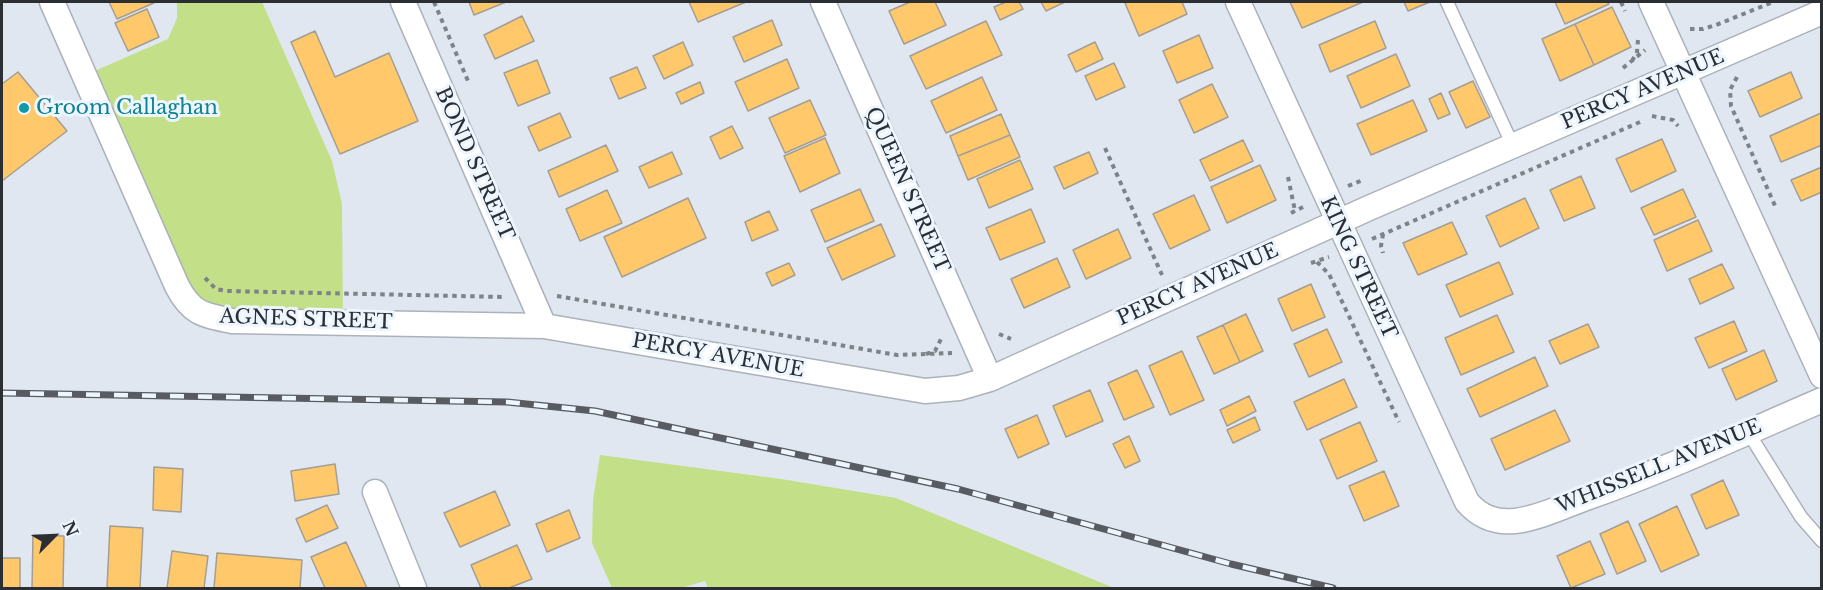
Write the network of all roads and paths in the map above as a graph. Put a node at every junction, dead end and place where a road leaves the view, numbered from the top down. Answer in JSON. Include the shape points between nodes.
{"nodes":[{"id":1,"x":52,"y":2,"type":"edge"},
{"id":2,"x":403,"y":2,"type":"edge"},
{"id":3,"x":823,"y":2,"type":"edge"},
{"id":4,"x":1238,"y":2,"type":"edge"},
{"id":5,"x":1447,"y":2,"type":"edge"},
{"id":6,"x":1621,"y":2,"type":"edge"},
{"id":7,"x":1651,"y":2,"type":"edge"},
{"id":8,"x":1773,"y":2,"type":"edge"},
{"id":9,"x":1821,"y":12,"type":"edge"},
{"id":10,"x":1630,"y":21,"type":"dead end"},
{"id":11,"x":1634,"y":31,"type":"dead end"},
{"id":12,"x":1669,"y":40,"type":"junction"},
{"id":13,"x":1630,"y":64,"type":"junction"},
{"id":14,"x":1740,"y":71,"type":"dead end"},
{"id":15,"x":1615,"y":72,"type":"dead end"},
{"id":16,"x":1684,"y":72,"type":"junction"},
{"id":17,"x":1513,"y":146,"type":"junction"},
{"id":18,"x":1104,"y":147,"type":"dead end"},
{"id":19,"x":1373,"y":178,"type":"dead end"},
{"id":20,"x":1325,"y":197,"type":"junction"},
{"id":21,"x":1779,"y":214,"type":"dead end"},
{"id":22,"x":1285,"y":218,"type":"dead end"},
{"id":23,"x":1337,"y":223,"type":"junction"},
{"id":24,"x":1171,"y":268,"type":"dead end"},
{"id":25,"x":1161,"y":272,"type":"junction"},
{"id":26,"x":202,"y":275,"type":"dead end"},
{"id":27,"x":1150,"y":277,"type":"dead end"},
{"id":28,"x":532,"y":297,"type":"junction"},
{"id":29,"x":1173,"y":297,"type":"junction"},
{"id":30,"x":544,"y":326,"type":"junction"},
{"id":31,"x":1021,"y":334,"type":"dead end"},
{"id":32,"x":977,"y":348,"type":"junction"},
{"id":33,"x":1821,"y":376,"type":"edge"},
{"id":34,"x":990,"y":379,"type":"junction"},
{"id":35,"x":1821,"y":400,"type":"edge"},
{"id":36,"x":1748,"y":432,"type":"junction"},
{"id":37,"x":375,"y":492,"type":"dead end"},
{"id":38,"x":1494,"y":521,"type":"joint"},
{"id":39,"x":1821,"y":541,"type":"edge"},
{"id":40,"x":414,"y":588,"type":"edge"}],
"edges":[{"from":1,"to":30,"type":"street","name":"AGNES STREET","via":[[188,306],[207,316],[232,321]]},
{"from":2,"to":28,"type":"street","name":"BOND STREET"},
{"from":3,"to":32,"type":"street","name":"QUEEN STREET"},
{"from":4,"to":20,"type":"street","name":"KING STREET"},
{"from":5,"to":17,"type":"lane"},
{"from":6,"to":10,"type":"path"},
{"from":7,"to":12,"type":"street"},
{"from":8,"to":12,"type":"path","via":[[1716,26],[1692,27]]},
{"from":9,"to":16,"type":"street","name":"PERCY AVENUE"},
{"from":11,"to":13,"type":"path","via":[[1639,41]]},
{"from":12,"to":13,"type":"path","via":[[1646,50]]},
{"from":12,"to":16,"type":"street"},
{"from":13,"to":15,"type":"path"},
{"from":14,"to":21,"type":"path","via":[[1730,90],[1731,106]]},
{"from":16,"to":17,"type":"street","name":"PERCY AVENUE"},
{"from":16,"to":33,"type":"street"},
{"from":17,"to":23,"type":"street","name":"PERCY AVENUE"},
{"from":18,"to":25,"type":"path"},
{"from":19,"to":20,"type":"path"},
{"from":20,"to":22,"type":"path"},
{"from":20,"to":23,"type":"street","name":"KING STREET"},
{"from":23,"to":29,"type":"street","name":"PERCY AVENUE"},
{"from":23,"to":38,"type":"street","name":"KING STREET","via":[[1467,502],[1477,514]]},
{"from":24,"to":25,"type":"path"},
{"from":25,"to":27,"type":"path"},
{"from":25,"to":29,"type":"path"},
{"from":26,"to":28,"type":"path","via":[[216,289],[227,291]]},
{"from":28,"to":30,"type":"street","name":"BOND STREET"},
{"from":28,"to":32,"type":"path","via":[[560,295],[897,355],[922,356]]},
{"from":29,"to":34,"type":"street","name":"PERCY AVENUE"},
{"from":30,"to":34,"type":"street","name":"PERCY AVENUE","via":[[925,391],[959,388]]},
{"from":31,"to":32,"type":"path"},
{"from":32,"to":34,"type":"street","name":"QUEEN STREET"},
{"from":35,"to":36,"type":"street","name":"WHISSELL AVENUE"},
{"from":36,"to":38,"type":"street","name":"WHISSELL AVENUE","via":[[1548,512],[1516,521]]},
{"from":36,"to":39,"type":"lane","via":[[1801,517]]},
{"from":37,"to":40,"type":"street"}]}
